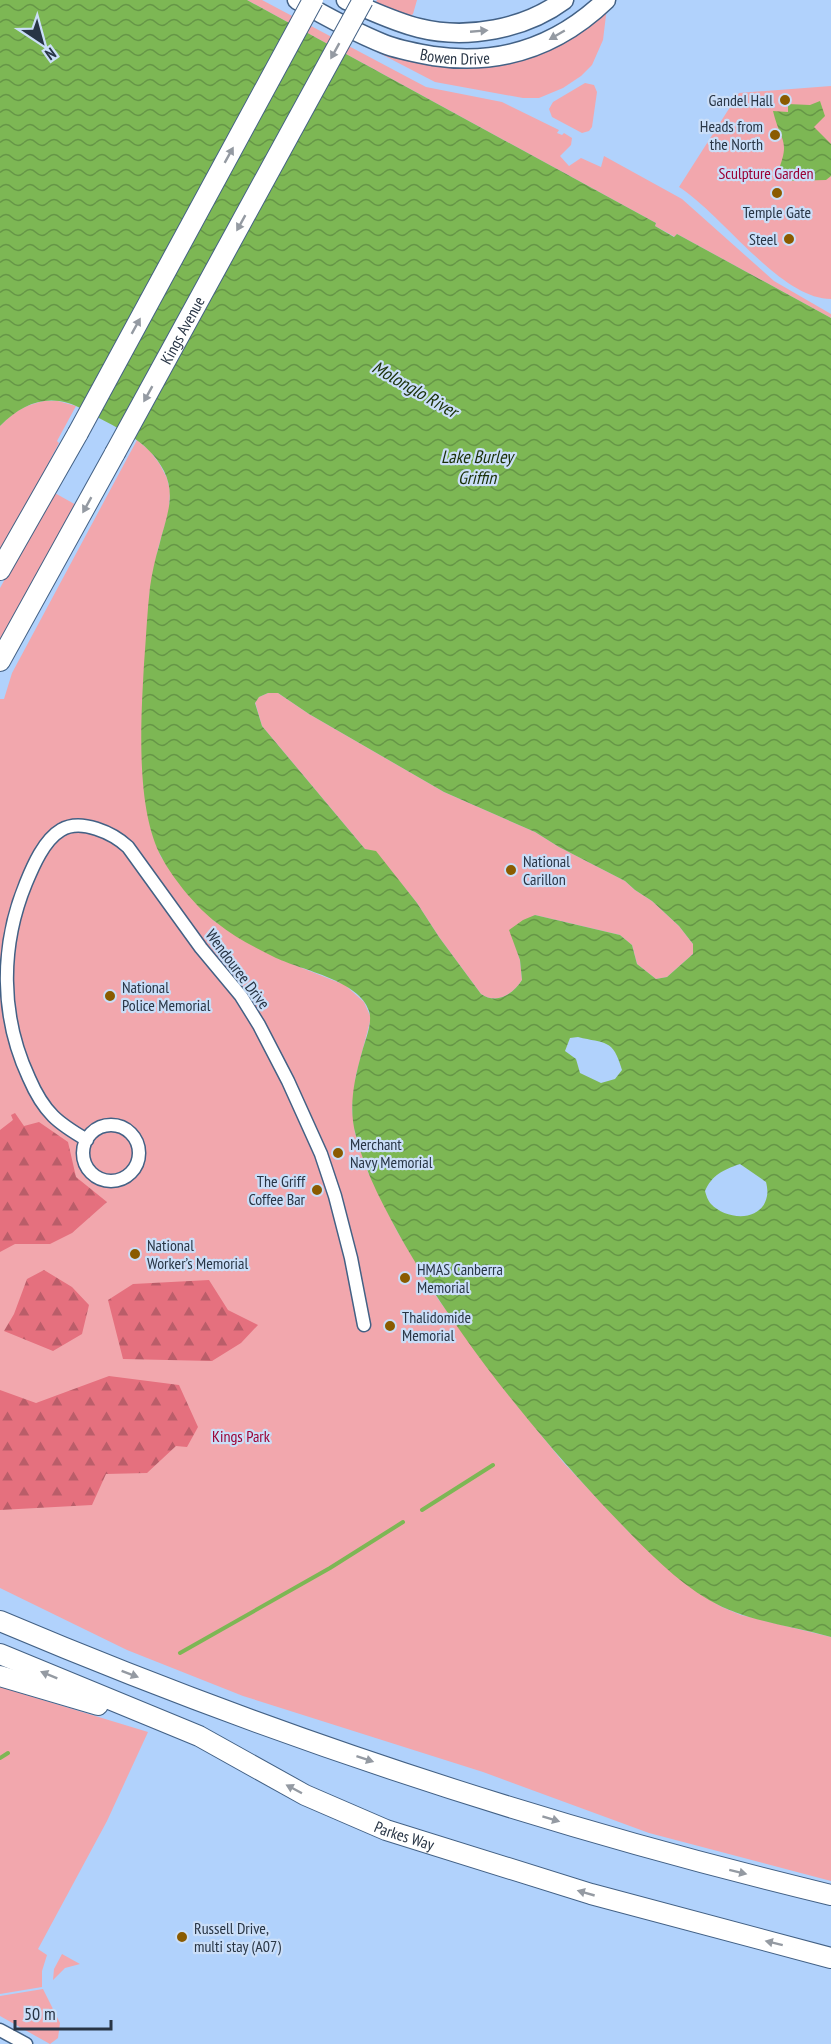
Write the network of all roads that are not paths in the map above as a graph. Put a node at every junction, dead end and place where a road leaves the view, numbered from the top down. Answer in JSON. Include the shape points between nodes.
{"nodes":[{"id":1,"x":297,"y":0,"type":"edge"},
{"id":2,"x":313,"y":0,"type":"edge"},
{"id":3,"x":346,"y":0,"type":"edge"},
{"id":4,"x":363,"y":0,"type":"edge"},
{"id":5,"x":564,"y":0,"type":"edge"},
{"id":6,"x":605,"y":1,"type":"edge"},
{"id":7,"x":0,"y":570,"type":"edge"},
{"id":8,"x":0,"y":661,"type":"edge"},
{"id":9,"x":3,"y":955,"type":"edge"},
{"id":10,"x":87,"y":1140,"type":"junction"},
{"id":11,"x":364,"y":1325,"type":"dead end"},
{"id":12,"x":0,"y":1614,"type":"edge"},
{"id":13,"x":0,"y":1621,"type":"edge"},
{"id":14,"x":52,"y":1643,"type":"junction"},
{"id":15,"x":0,"y":1654,"type":"edge"},
{"id":16,"x":0,"y":1676,"type":"edge"},
{"id":17,"x":161,"y":1721,"type":"junction"},
{"id":18,"x":831,"y":1895,"type":"edge"},
{"id":19,"x":831,"y":1958,"type":"edge"},
{"id":20,"x":0,"y":2030,"type":"edge"},
{"id":21,"x":26,"y":2044,"type":"edge"}],
"edges":[{"from":6,"to":1,"type":"main road","name":"Bowen Drive","one_way":true,"via":[[575,25],[537,46],[468,60],[385,44]]},
{"from":7,"to":2,"type":"main road","one_way":true,"bridge":true},
{"from":3,"to":5,"type":"main road","name":"Bowen Drive","one_way":true,"via":[[403,24],[456,33],[514,25]]},
{"from":4,"to":8,"type":"main road","name":"Kings Avenue","one_way":true,"bridge":true},
{"from":9,"to":10,"type":"street","name":"Wendouree Drive","via":[[13,1036],[25,1070],[52,1115]]},
{"from":9,"to":11,"type":"street","name":"Wendouree Drive","via":[[22,892],[38,859],[58,832],[73,826],[91,828],[128,847],[241,996],[288,1080],[335,1196]]},
{"from":10,"to":10,"type":"street","via":[[104,1127],[126,1130],[138,1148],[134,1169],[120,1180],[98,1178],[84,1161]]},
{"from":12,"to":14,"type":"main road"},
{"from":13,"to":14,"type":"main road"},
{"from":14,"to":18,"type":"main road","one_way":true,"via":[[220,1708],[468,1794],[657,1851]]},
{"from":17,"to":15,"type":"main road","name":"Parkes Way","one_way":true},
{"from":16,"to":17,"type":"main road"},
{"from":19,"to":17,"type":"main road","name":"Parkes Way","one_way":true,"via":[[591,1894],[386,1830],[305,1795],[199,1736]]},
{"from":20,"to":21,"type":"street"}]}
